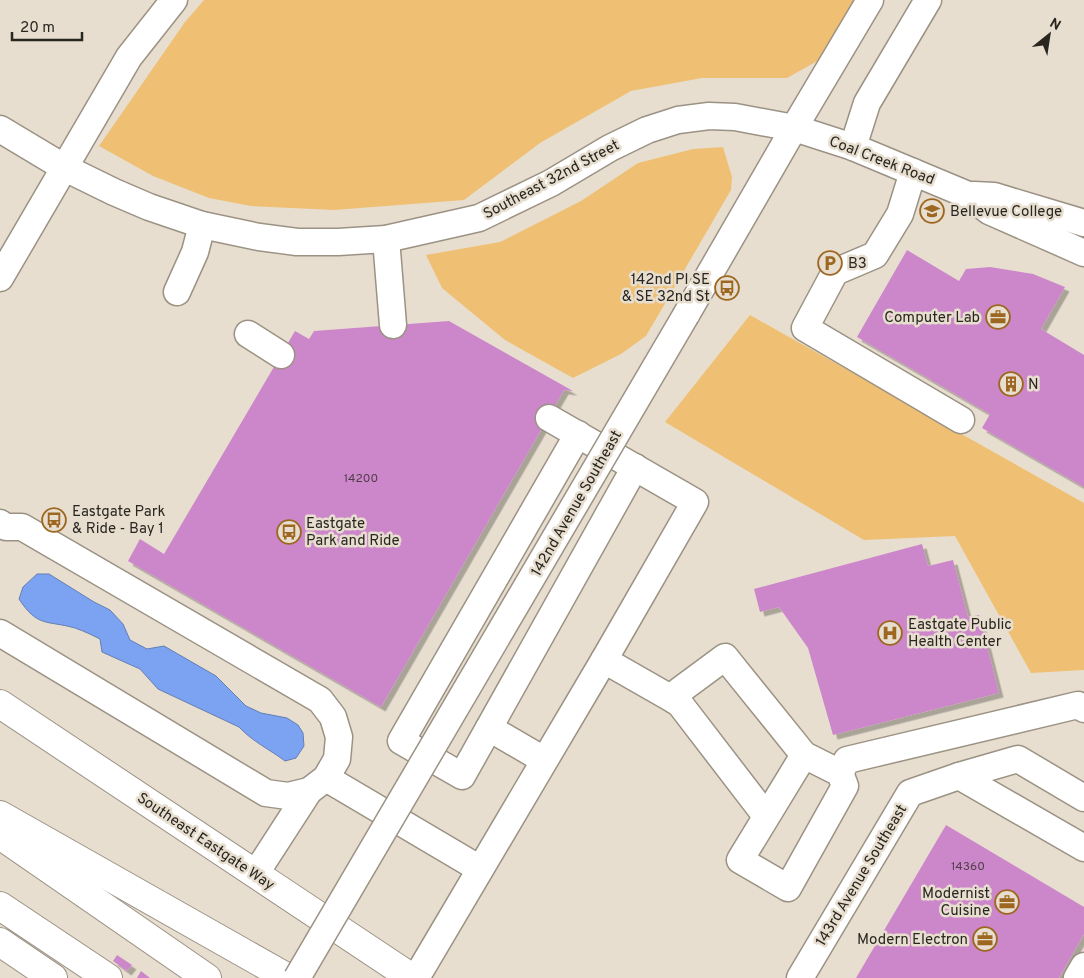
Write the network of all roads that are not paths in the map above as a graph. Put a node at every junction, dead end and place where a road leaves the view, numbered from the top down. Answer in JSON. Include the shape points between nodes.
{"nodes":[{"id":1,"x":174,"y":0,"type":"edge"},
{"id":2,"x":870,"y":0,"type":"edge"},
{"id":3,"x":928,"y":0,"type":"edge"},
{"id":4,"x":794,"y":128,"type":"junction"},
{"id":5,"x":0,"y":129,"type":"edge"},
{"id":6,"x":853,"y":147,"type":"junction"},
{"id":7,"x":65,"y":168,"type":"junction"},
{"id":8,"x":913,"y":172,"type":"junction"},
{"id":9,"x":968,"y":195,"type":"junction"},
{"id":10,"x":1082,"y":216,"type":"edge"},
{"id":11,"x":202,"y":225,"type":"junction"},
{"id":12,"x":386,"y":239,"type":"junction"},
{"id":13,"x":1075,"y":249,"type":"edge"},
{"id":14,"x":0,"y":278,"type":"edge"},
{"id":15,"x":177,"y":292,"type":"dead end"},
{"id":16,"x":393,"y":325,"type":"dead end"},
{"id":17,"x":248,"y":334,"type":"dead end"},
{"id":18,"x":281,"y":355,"type":"dead end"},
{"id":19,"x":549,"y":418,"type":"dead end"},
{"id":20,"x":961,"y":420,"type":"dead end"},
{"id":21,"x":578,"y":434,"type":"junction"},
{"id":22,"x":635,"y":467,"type":"junction"},
{"id":23,"x":2,"y":529,"type":"edge"},
{"id":24,"x":0,"y":633,"type":"edge"},
{"id":25,"x":604,"y":660,"type":"junction"},
{"id":26,"x":674,"y":700,"type":"junction"},
{"id":27,"x":0,"y":704,"type":"edge"},
{"id":28,"x":1084,"y":709,"type":"edge"},
{"id":29,"x":490,"y":728,"type":"junction"},
{"id":30,"x":804,"y":755,"type":"junction"},
{"id":31,"x":544,"y":760,"type":"junction"},
{"id":32,"x":840,"y":773,"type":"junction"},
{"id":33,"x":959,"y":776,"type":"junction"},
{"id":34,"x":317,"y":784,"type":"junction"},
{"id":35,"x":1084,"y":798,"type":"edge"},
{"id":36,"x":0,"y":815,"type":"edge"},
{"id":37,"x":766,"y":816,"type":"junction"},
{"id":38,"x":0,"y":835,"type":"edge"},
{"id":39,"x":1084,"y":848,"type":"edge"},
{"id":40,"x":480,"y":869,"type":"junction"},
{"id":41,"x":256,"y":873,"type":"junction"},
{"id":42,"x":0,"y":906,"type":"edge"},
{"id":43,"x":0,"y":942,"type":"edge"},
{"id":44,"x":1084,"y":966,"type":"edge"},
{"id":45,"x":53,"y":978,"type":"edge"},
{"id":46,"x":108,"y":978,"type":"edge"},
{"id":47,"x":207,"y":978,"type":"edge"},
{"id":48,"x":288,"y":978,"type":"edge"},
{"id":49,"x":297,"y":978,"type":"edge"},
{"id":50,"x":412,"y":978,"type":"edge"},
{"id":51,"x":416,"y":978,"type":"edge"},
{"id":52,"x":800,"y":978,"type":"edge"},
{"id":53,"x":1077,"y":978,"type":"edge"}],
"edges":[{"from":1,"to":7,"type":"street","via":[[129,58]]},
{"from":2,"to":4,"type":"street","name":"142nd Avenue Southeast"},
{"from":3,"to":6,"type":"street","via":[[867,103]]},
{"from":4,"to":6,"type":"street","name":"Coal Creek Road"},
{"from":4,"to":12,"type":"street","name":"Southeast 32nd Street","via":[[735,117],[678,120],[647,130],[610,148],[551,183],[479,218]]},
{"from":4,"to":49,"type":"street","name":"142nd Avenue Southeast","bridge":true},
{"from":5,"to":7,"type":"street","name":"Southeast 32nd Street"},
{"from":6,"to":8,"type":"street","name":"Coal Creek Road"},
{"from":7,"to":11,"type":"street","name":"Southeast 32nd Street","via":[[149,207]]},
{"from":7,"to":14,"type":"street"},
{"from":8,"to":9,"type":"street","name":"Coal Creek Road"},
{"from":8,"to":20,"type":"street","via":[[900,214],[875,255],[835,272],[805,328]]},
{"from":9,"to":10,"type":"street","name":"Coal Creek Road","via":[[994,196]]},
{"from":9,"to":13,"type":"street","name":"Coal Creek Road","via":[[989,211]]},
{"from":10,"to":13,"type":"street"},
{"from":11,"to":12,"type":"street","name":"Southeast 32nd Street","via":[[298,242]]},
{"from":11,"to":15,"type":"street","via":[[196,252]]},
{"from":12,"to":16,"type":"street"},
{"from":17,"to":18,"type":"street"},
{"from":19,"to":21,"type":"street"},
{"from":21,"to":22,"type":"street"},
{"from":21,"to":29,"type":"street","via":[[401,741],[462,776]]},
{"from":22,"to":25,"type":"street","via":[[694,502]]},
{"from":22,"to":29,"type":"street"},
{"from":23,"to":34,"type":"street","via":[[22,527],[320,700],[333,717],[339,737],[336,759]]},
{"from":24,"to":34,"type":"street","via":[[266,793],[288,796]]},
{"from":25,"to":26,"type":"street"},
{"from":25,"to":31,"type":"street"},
{"from":26,"to":30,"type":"street","via":[[679,691],[725,657]]},
{"from":26,"to":37,"type":"street"},
{"from":27,"to":41,"type":"main road","name":"Southeast Eastgate Way"},
{"from":28,"to":32,"type":"street","via":[[1078,705],[847,760]]},
{"from":29,"to":31,"type":"street"},
{"from":30,"to":32,"type":"street"},
{"from":30,"to":37,"type":"street"},
{"from":31,"to":40,"type":"street"},
{"from":32,"to":37,"type":"street","via":[[845,786],[788,888],[740,860]]},
{"from":33,"to":35,"type":"street","name":"143rd Avenue Southeast","via":[[1018,759]]},
{"from":33,"to":39,"type":"street"},
{"from":33,"to":52,"type":"street","name":"143rd Avenue Southeast","via":[[910,793]]},
{"from":34,"to":40,"type":"street"},
{"from":34,"to":41,"type":"street"},
{"from":36,"to":48,"type":"main road"},
{"from":38,"to":47,"type":"main road"},
{"from":40,"to":51,"type":"street"},
{"from":41,"to":50,"type":"main road","name":"Southeast Eastgate Way"},
{"from":42,"to":46,"type":"main road"},
{"from":43,"to":45,"type":"main road"},
{"from":44,"to":53,"type":"street"}]}
